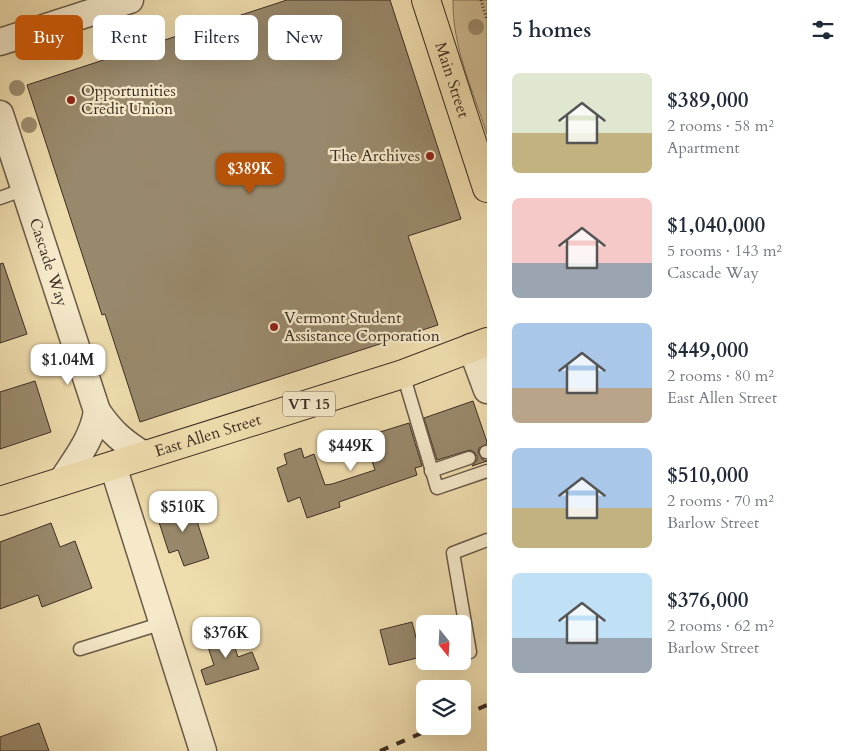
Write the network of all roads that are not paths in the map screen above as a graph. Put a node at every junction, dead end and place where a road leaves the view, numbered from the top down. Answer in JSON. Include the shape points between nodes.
{"nodes":[{"id":1,"x":130,"y":0,"type":"edge"},
{"id":2,"x":426,"y":0,"type":"edge"},
{"id":3,"x":0,"y":42,"type":"edge"},
{"id":4,"x":0,"y":114,"type":"edge"},
{"id":5,"x":487,"y":188,"type":"edge"},
{"id":6,"x":25,"y":189,"type":"junction"},
{"id":7,"x":0,"y":198,"type":"edge"},
{"id":8,"x":482,"y":339,"type":"edge"},
{"id":9,"x":402,"y":374,"type":"junction"},
{"id":10,"x":487,"y":390,"type":"edge"},
{"id":11,"x":97,"y":411,"type":"junction"},
{"id":12,"x":144,"y":455,"type":"junction"},
{"id":13,"x":469,"y":458,"type":"dead end"},
{"id":14,"x":113,"y":466,"type":"junction"},
{"id":15,"x":431,"y":470,"type":"junction"},
{"id":16,"x":487,"y":471,"type":"edge"},
{"id":17,"x":61,"y":482,"type":"junction"},
{"id":18,"x":0,"y":501,"type":"edge"},
{"id":19,"x":487,"y":540,"type":"edge"},
{"id":20,"x":464,"y":615,"type":"edge"},
{"id":21,"x":163,"y":623,"type":"junction"},
{"id":22,"x":80,"y":649,"type":"dead end"},
{"id":23,"x":203,"y":751,"type":"edge"}],
"edges":[{"from":1,"to":3,"type":"street"},
{"from":2,"to":5,"type":"main road","name":"Main Street"},
{"from":4,"to":6,"type":"street","name":"Cascade Way"},
{"from":6,"to":7,"type":"lane"},
{"from":6,"to":11,"type":"street","name":"Cascade Way"},
{"from":8,"to":9,"type":"main road","name":"East Allen Street","number":"VT 15"},
{"from":8,"to":10,"type":"street"},
{"from":9,"to":12,"type":"main road","name":"East Allen Street","number":"VT 15"},
{"from":9,"to":15,"type":"lane"},
{"from":11,"to":12,"type":"street","name":"Cascade Way","via":[[118,438]]},
{"from":11,"to":17,"type":"street","via":[[86,445]]},
{"from":12,"to":14,"type":"main road","name":"East Allen Street","number":"VT 15"},
{"from":13,"to":15,"type":"lane"},
{"from":14,"to":17,"type":"main road","name":"East Allen Street","number":"VT 15"},
{"from":14,"to":21,"type":"street"},
{"from":15,"to":16,"type":"lane","via":[[436,488]]},
{"from":17,"to":18,"type":"main road","name":"East Allen Street","number":"VT 15"},
{"from":19,"to":20,"type":"lane","via":[[453,553]]},
{"from":21,"to":22,"type":"lane"},
{"from":21,"to":23,"type":"street"}]}
